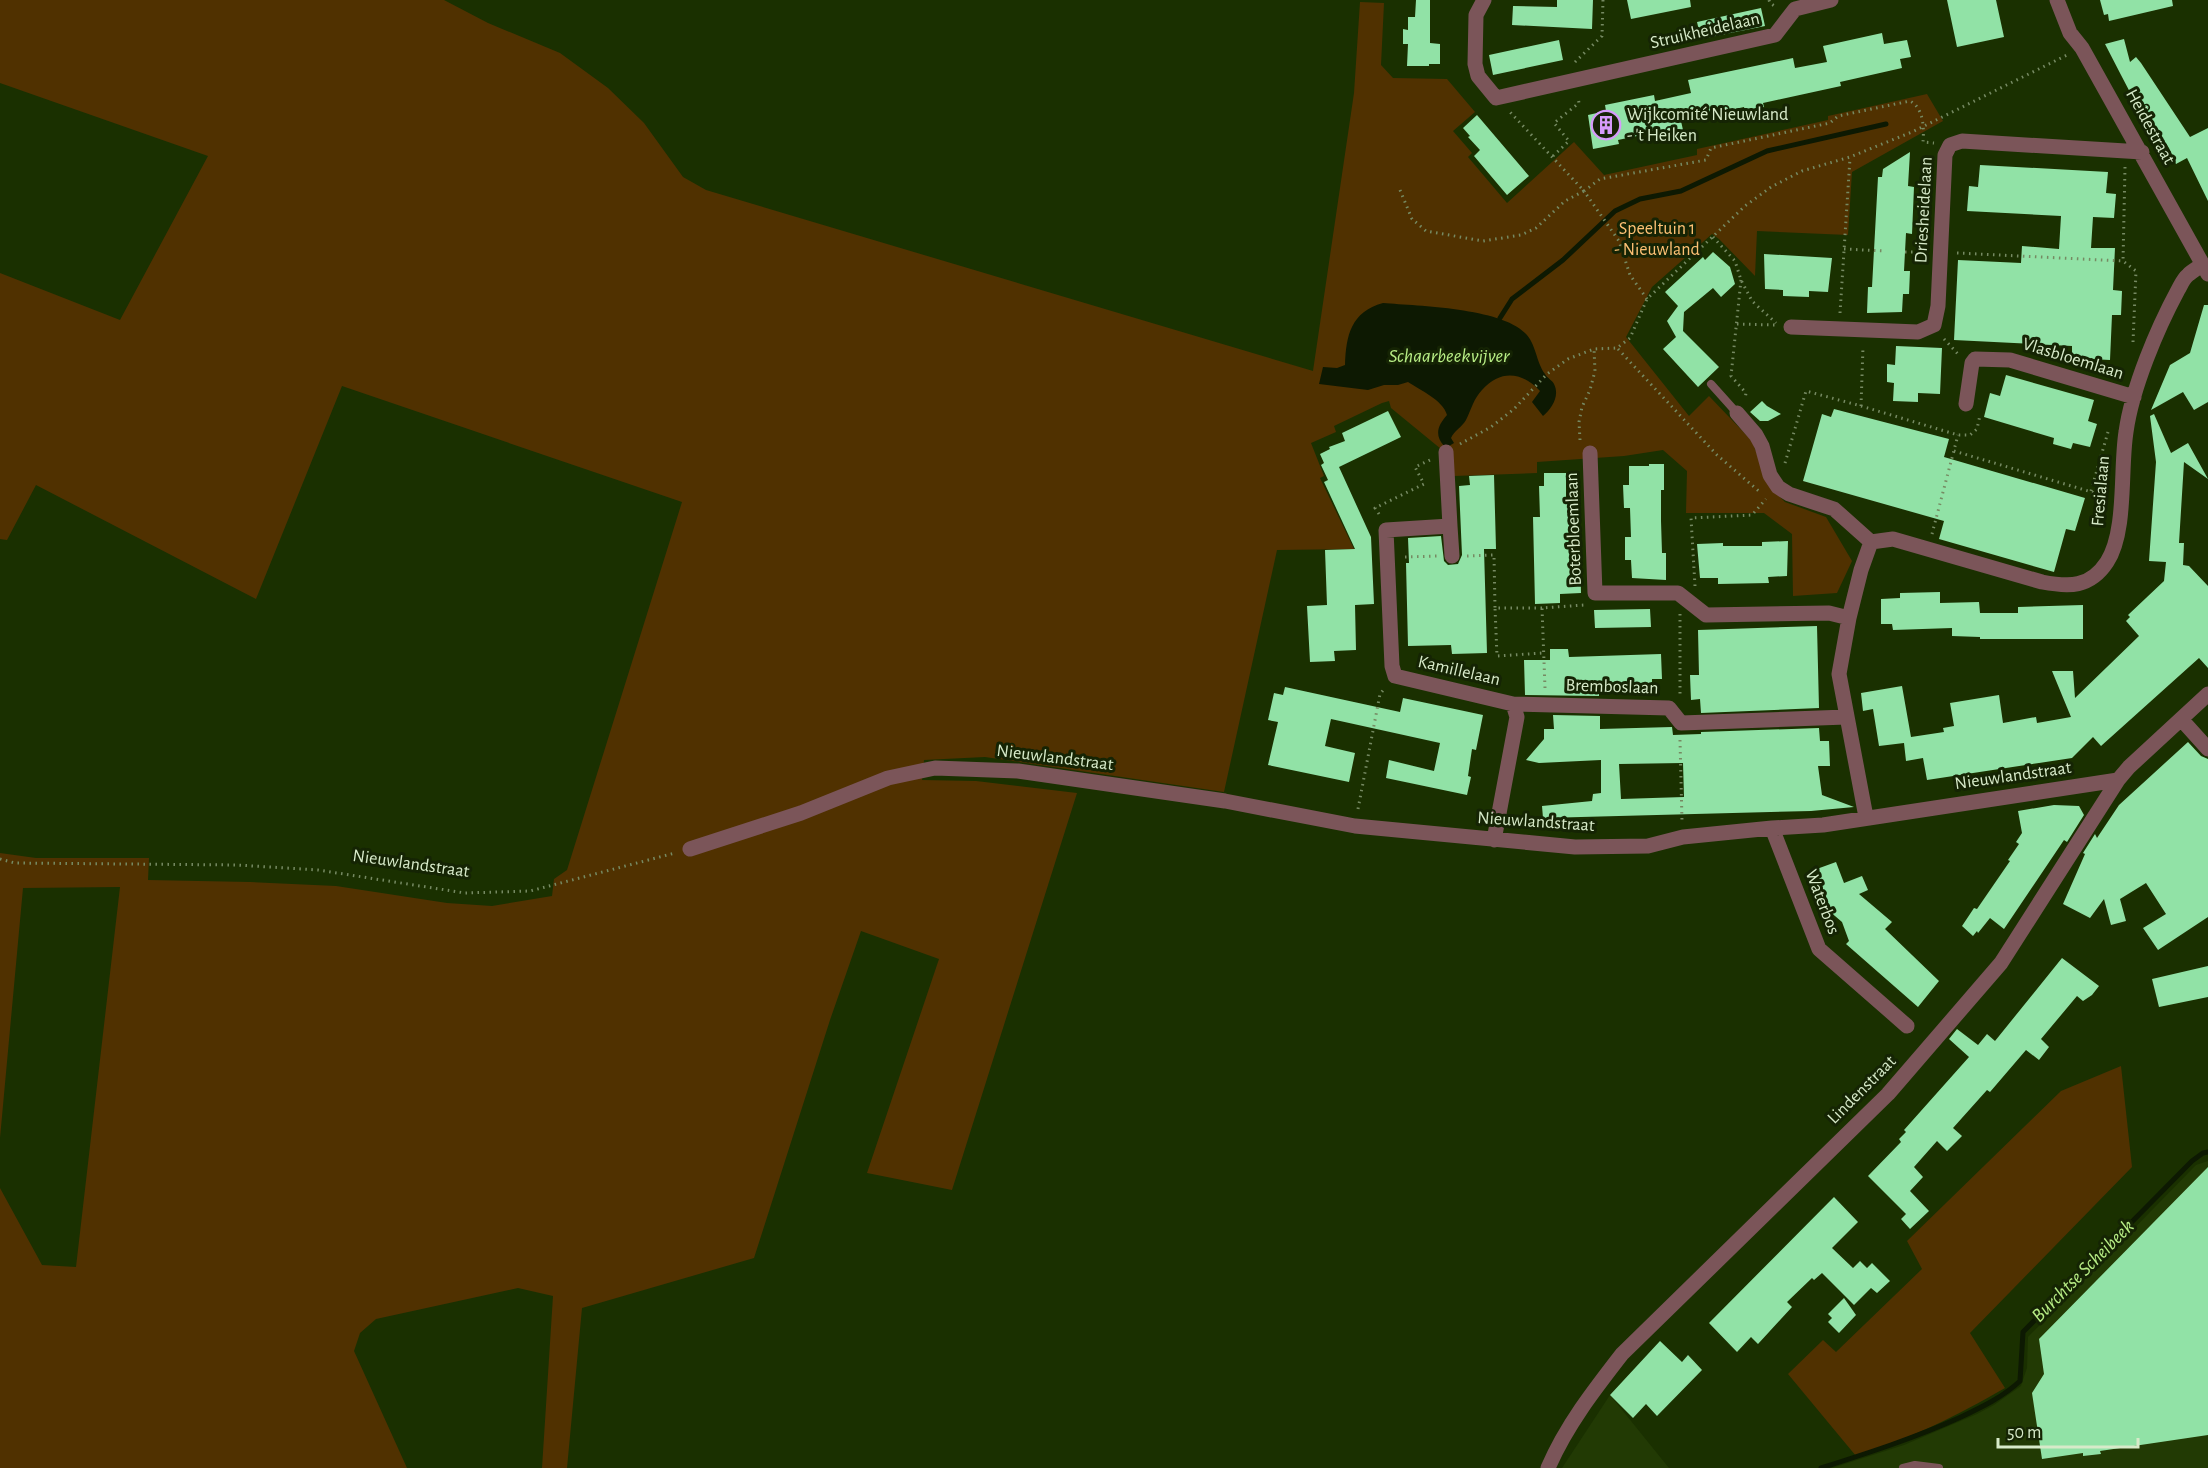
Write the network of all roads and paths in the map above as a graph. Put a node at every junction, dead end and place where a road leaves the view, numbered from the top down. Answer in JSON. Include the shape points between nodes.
{"nodes":[{"id":1,"x":1484,"y":0,"type":"edge"},
{"id":2,"x":1603,"y":0,"type":"edge"},
{"id":3,"x":1831,"y":0,"type":"edge"},
{"id":4,"x":2056,"y":0,"type":"edge"},
{"id":5,"x":2082,"y":48,"type":"junction"},
{"id":6,"x":1576,"y":80,"type":"junction"},
{"id":7,"x":1496,"y":98,"type":"junction"},
{"id":8,"x":1924,"y":126,"type":"junction"},
{"id":9,"x":1950,"y":146,"type":"junction"},
{"id":10,"x":2125,"y":151,"type":"junction"},
{"id":11,"x":2142,"y":152,"type":"junction"},
{"id":12,"x":1553,"y":157,"type":"junction"},
{"id":13,"x":1850,"y":157,"type":"junction"},
{"id":14,"x":1400,"y":190,"type":"dead end"},
{"id":15,"x":1584,"y":191,"type":"junction"},
{"id":16,"x":1713,"y":237,"type":"junction"},
{"id":17,"x":1844,"y":249,"type":"junction"},
{"id":18,"x":1885,"y":250,"type":"dead end"},
{"id":19,"x":1905,"y":252,"type":"dead end"},
{"id":20,"x":1940,"y":252,"type":"junction"},
{"id":21,"x":2123,"y":261,"type":"junction"},
{"id":22,"x":2205,"y":269,"type":"edge"},
{"id":23,"x":1741,"y":280,"type":"junction"},
{"id":24,"x":1647,"y":299,"type":"junction"},
{"id":25,"x":1737,"y":324,"type":"junction"},
{"id":26,"x":1934,"y":325,"type":"junction"},
{"id":27,"x":1791,"y":327,"type":"dead end"},
{"id":28,"x":1839,"y":330,"type":"junction"},
{"id":29,"x":1864,"y":330,"type":"junction"},
{"id":30,"x":1617,"y":348,"type":"junction"},
{"id":31,"x":1594,"y":349,"type":"junction"},
{"id":32,"x":2131,"y":351,"type":"dead end"},
{"id":33,"x":1972,"y":363,"type":"junction"},
{"id":34,"x":1711,"y":384,"type":"dead end"},
{"id":35,"x":1534,"y":388,"type":"dead end"},
{"id":36,"x":2134,"y":397,"type":"junction"},
{"id":37,"x":1966,"y":404,"type":"joint"},
{"id":38,"x":1861,"y":406,"type":"junction"},
{"id":39,"x":1740,"y":416,"type":"junction"},
{"id":40,"x":2110,"y":426,"type":"dead end"},
{"id":41,"x":1958,"y":435,"type":"junction"},
{"id":42,"x":1954,"y":451,"type":"junction"},
{"id":43,"x":1446,"y":452,"type":"dead end"},
{"id":44,"x":1590,"y":453,"type":"joint"},
{"id":45,"x":1778,"y":487,"type":"junction"},
{"id":46,"x":2091,"y":491,"type":"junction"},
{"id":47,"x":1766,"y":499,"type":"junction"},
{"id":48,"x":2120,"y":502,"type":"junction"},
{"id":49,"x":1450,"y":526,"type":"junction"},
{"id":50,"x":1871,"y":542,"type":"junction"},
{"id":51,"x":1928,"y":548,"type":"junction"},
{"id":52,"x":1452,"y":556,"type":"dead end"},
{"id":53,"x":1595,"y":593,"type":"junction"},
{"id":54,"x":1688,"y":602,"type":"junction"},
{"id":55,"x":1542,"y":608,"type":"junction"},
{"id":56,"x":1849,"y":618,"type":"junction"},
{"id":57,"x":1544,"y":653,"type":"junction"},
{"id":58,"x":1395,"y":676,"type":"junction"},
{"id":59,"x":2208,"y":694,"type":"edge"},
{"id":60,"x":1513,"y":704,"type":"junction"},
{"id":61,"x":1546,"y":705,"type":"junction"},
{"id":62,"x":1846,"y":717,"type":"junction"},
{"id":63,"x":2181,"y":720,"type":"junction"},
{"id":64,"x":1681,"y":723,"type":"junction"},
{"id":65,"x":2208,"y":749,"type":"edge"},
{"id":66,"x":2118,"y":780,"type":"junction"},
{"id":67,"x":1866,"y":817,"type":"junction"},
{"id":68,"x":1355,"y":826,"type":"junction"},
{"id":69,"x":1772,"y":828,"type":"junction"},
{"id":70,"x":1683,"y":837,"type":"junction"},
{"id":71,"x":1494,"y":840,"type":"junction"},
{"id":72,"x":690,"y":849,"type":"joint"},
{"id":73,"x":0,"y":859,"type":"edge"},
{"id":74,"x":1907,"y":1026,"type":"dead end"},
{"id":75,"x":1548,"y":1468,"type":"edge"},
{"id":76,"x":1903,"y":1468,"type":"edge"},
{"id":77,"x":1939,"y":1468,"type":"edge"}],
"edges":[{"from":1,"to":7,"type":"street","via":[[1476,15],[1475,64],[1478,76]]},
{"from":2,"to":6,"type":"path","via":[[1602,36],[1573,63]]},
{"from":3,"to":6,"type":"street","name":"Struikheidelaan","via":[[1795,9],[1775,34]]},
{"from":4,"to":5,"type":"street","name":"Heidestraat","via":[[2070,33]]},
{"from":5,"to":8,"type":"path"},
{"from":5,"to":11,"type":"street","name":"Heidestraat"},
{"from":6,"to":7,"type":"street","name":"Struikheidelaan"},
{"from":6,"to":12,"type":"path","via":[[1579,104],[1554,123],[1569,141]]},
{"from":7,"to":12,"type":"path"},
{"from":8,"to":9,"type":"path","via":[[1923,142]]},
{"from":8,"to":13,"type":"path"},
{"from":8,"to":15,"type":"path","via":[[1910,101],[1712,148],[1706,160],[1600,179]]},
{"from":9,"to":10,"type":"street","name":"Driesheidelaan","via":[[1962,141]]},
{"from":9,"to":20,"type":"street","name":"Driesheidelaan","via":[[1945,155]]},
{"from":10,"to":11,"type":"street","name":"Driesheidelaan"},
{"from":10,"to":21,"type":"path"},
{"from":11,"to":22,"type":"street","name":"Heidestraat"},
{"from":12,"to":15,"type":"path"},
{"from":13,"to":16,"type":"path","via":[[1802,171],[1771,187]]},
{"from":13,"to":17,"type":"path"},
{"from":14,"to":15,"type":"path","via":[[1412,219],[1426,231],[1483,241],[1521,236]]},
{"from":15,"to":24,"type":"path","via":[[1619,241],[1630,275]]},
{"from":16,"to":23,"type":"path","via":[[1735,261]]},
{"from":16,"to":24,"type":"path"},
{"from":17,"to":18,"type":"path"},
{"from":17,"to":28,"type":"path"},
{"from":19,"to":20,"type":"path"},
{"from":20,"to":21,"type":"path"},
{"from":20,"to":26,"type":"street","name":"Driesheidelaan"},
{"from":21,"to":32,"type":"path","via":[[2136,271]]},
{"from":22,"to":36,"type":"street","name":"Fresialaan","via":[[2186,275],[2168,308]]},
{"from":23,"to":25,"type":"path"},
{"from":23,"to":25,"type":"path","via":[[1752,301],[1778,325]]},
{"from":24,"to":30,"type":"path","via":[[1630,338]]},
{"from":25,"to":39,"type":"path","via":[[1731,376],[1746,393]]},
{"from":26,"to":29,"type":"street","via":[[1918,332]]},
{"from":26,"to":33,"type":"path","via":[[1953,350]]},
{"from":27,"to":28,"type":"street"},
{"from":28,"to":29,"type":"street"},
{"from":29,"to":38,"type":"path"},
{"from":30,"to":31,"type":"path"},
{"from":30,"to":47,"type":"path","via":[[1717,455]]},
{"from":31,"to":35,"type":"path","via":[[1568,359]]},
{"from":31,"to":44,"type":"path","via":[[1595,371],[1579,422],[1580,440]]},
{"from":33,"to":36,"type":"street","name":"Vlasbloemlaan","via":[[1975,359],[2010,360]]},
{"from":33,"to":37,"type":"street"},
{"from":34,"to":39,"type":"lane"},
{"from":36,"to":48,"type":"street","name":"Fresialaan","via":[[2126,431]]},
{"from":37,"to":41,"type":"path","via":[[1981,410],[1977,429],[1970,435]]},
{"from":38,"to":41,"type":"path"},
{"from":38,"to":45,"type":"path","via":[[1806,391]]},
{"from":39,"to":45,"type":"street","via":[[1762,446],[1770,475]]},
{"from":40,"to":46,"type":"path"},
{"from":41,"to":42,"type":"path"},
{"from":42,"to":46,"type":"path"},
{"from":42,"to":51,"type":"path"},
{"from":43,"to":49,"type":"street"},
{"from":44,"to":53,"type":"street","name":"Boterbloemlaan"},
{"from":45,"to":47,"type":"path"},
{"from":45,"to":50,"type":"street","via":[[1834,509]]},
{"from":46,"to":48,"type":"path"},
{"from":47,"to":54,"type":"path","via":[[1752,515],[1691,519],[1695,593]]},
{"from":48,"to":51,"type":"street","name":"Fresialaan","via":[[2118,531],[2108,561],[2094,577],[2079,584],[2042,582]]},
{"from":49,"to":52,"type":"street"},
{"from":49,"to":58,"type":"street","name":"Kamillelaan","via":[[1386,530]]},
{"from":50,"to":51,"type":"street","name":"Fresialaan","via":[[1893,539]]},
{"from":50,"to":56,"type":"street"},
{"from":53,"to":54,"type":"street","name":"Boterbloemlaan","via":[[1678,593]]},
{"from":53,"to":55,"type":"path","via":[[1589,605]]},
{"from":54,"to":56,"type":"street","name":"Boterbloemlaan","via":[[1706,615],[1829,613]]},
{"from":54,"to":64,"type":"path","via":[[1680,614]]},
{"from":55,"to":57,"type":"path"},
{"from":55,"to":57,"type":"path","via":[[1495,608],[1497,656]]},
{"from":56,"to":62,"type":"street","via":[[1839,674]]},
{"from":57,"to":61,"type":"path"},
{"from":58,"to":60,"type":"street","name":"Kamillelaan"},
{"from":58,"to":68,"type":"path","via":[[1380,694]]},
{"from":59,"to":63,"type":"street","name":"Lindenstraat"},
{"from":60,"to":61,"type":"street","name":"Bremboslaan"},
{"from":60,"to":71,"type":"street","name":"Kamillelaan","via":[[1517,717]]},
{"from":61,"to":64,"type":"street","name":"Bremboslaan","via":[[1669,708]]},
{"from":62,"to":64,"type":"street"},
{"from":62,"to":67,"type":"street"},
{"from":63,"to":65,"type":"street"},
{"from":63,"to":66,"type":"street","name":"Lindenstraat"},
{"from":64,"to":70,"type":"path"},
{"from":66,"to":67,"type":"street","name":"Nieuwlandstraat"},
{"from":66,"to":75,"type":"street","name":"Lindenstraat","via":[[2001,963],[1888,1094],[1622,1354],[1587,1400]]},
{"from":67,"to":69,"type":"street","name":"Nieuwlandstraat"},
{"from":68,"to":71,"type":"street","name":"Nieuwlandstraat"},
{"from":68,"to":72,"type":"street","name":"Nieuwlandstraat","via":[[1225,801],[1018,771],[935,768],[888,778],[801,813]]},
{"from":69,"to":70,"type":"street","name":"Nieuwlandstraat"},
{"from":69,"to":74,"type":"street","name":"Waterbos","via":[[1819,949]]},
{"from":70,"to":71,"type":"street","name":"Nieuwlandstraat","via":[[1648,846],[1575,847]]},
{"from":72,"to":73,"type":"path","name":"Nieuwlandstraat","via":[[530,891],[465,893],[318,870],[237,865],[15,863]]},
{"from":76,"to":77,"type":"lane"}]}
